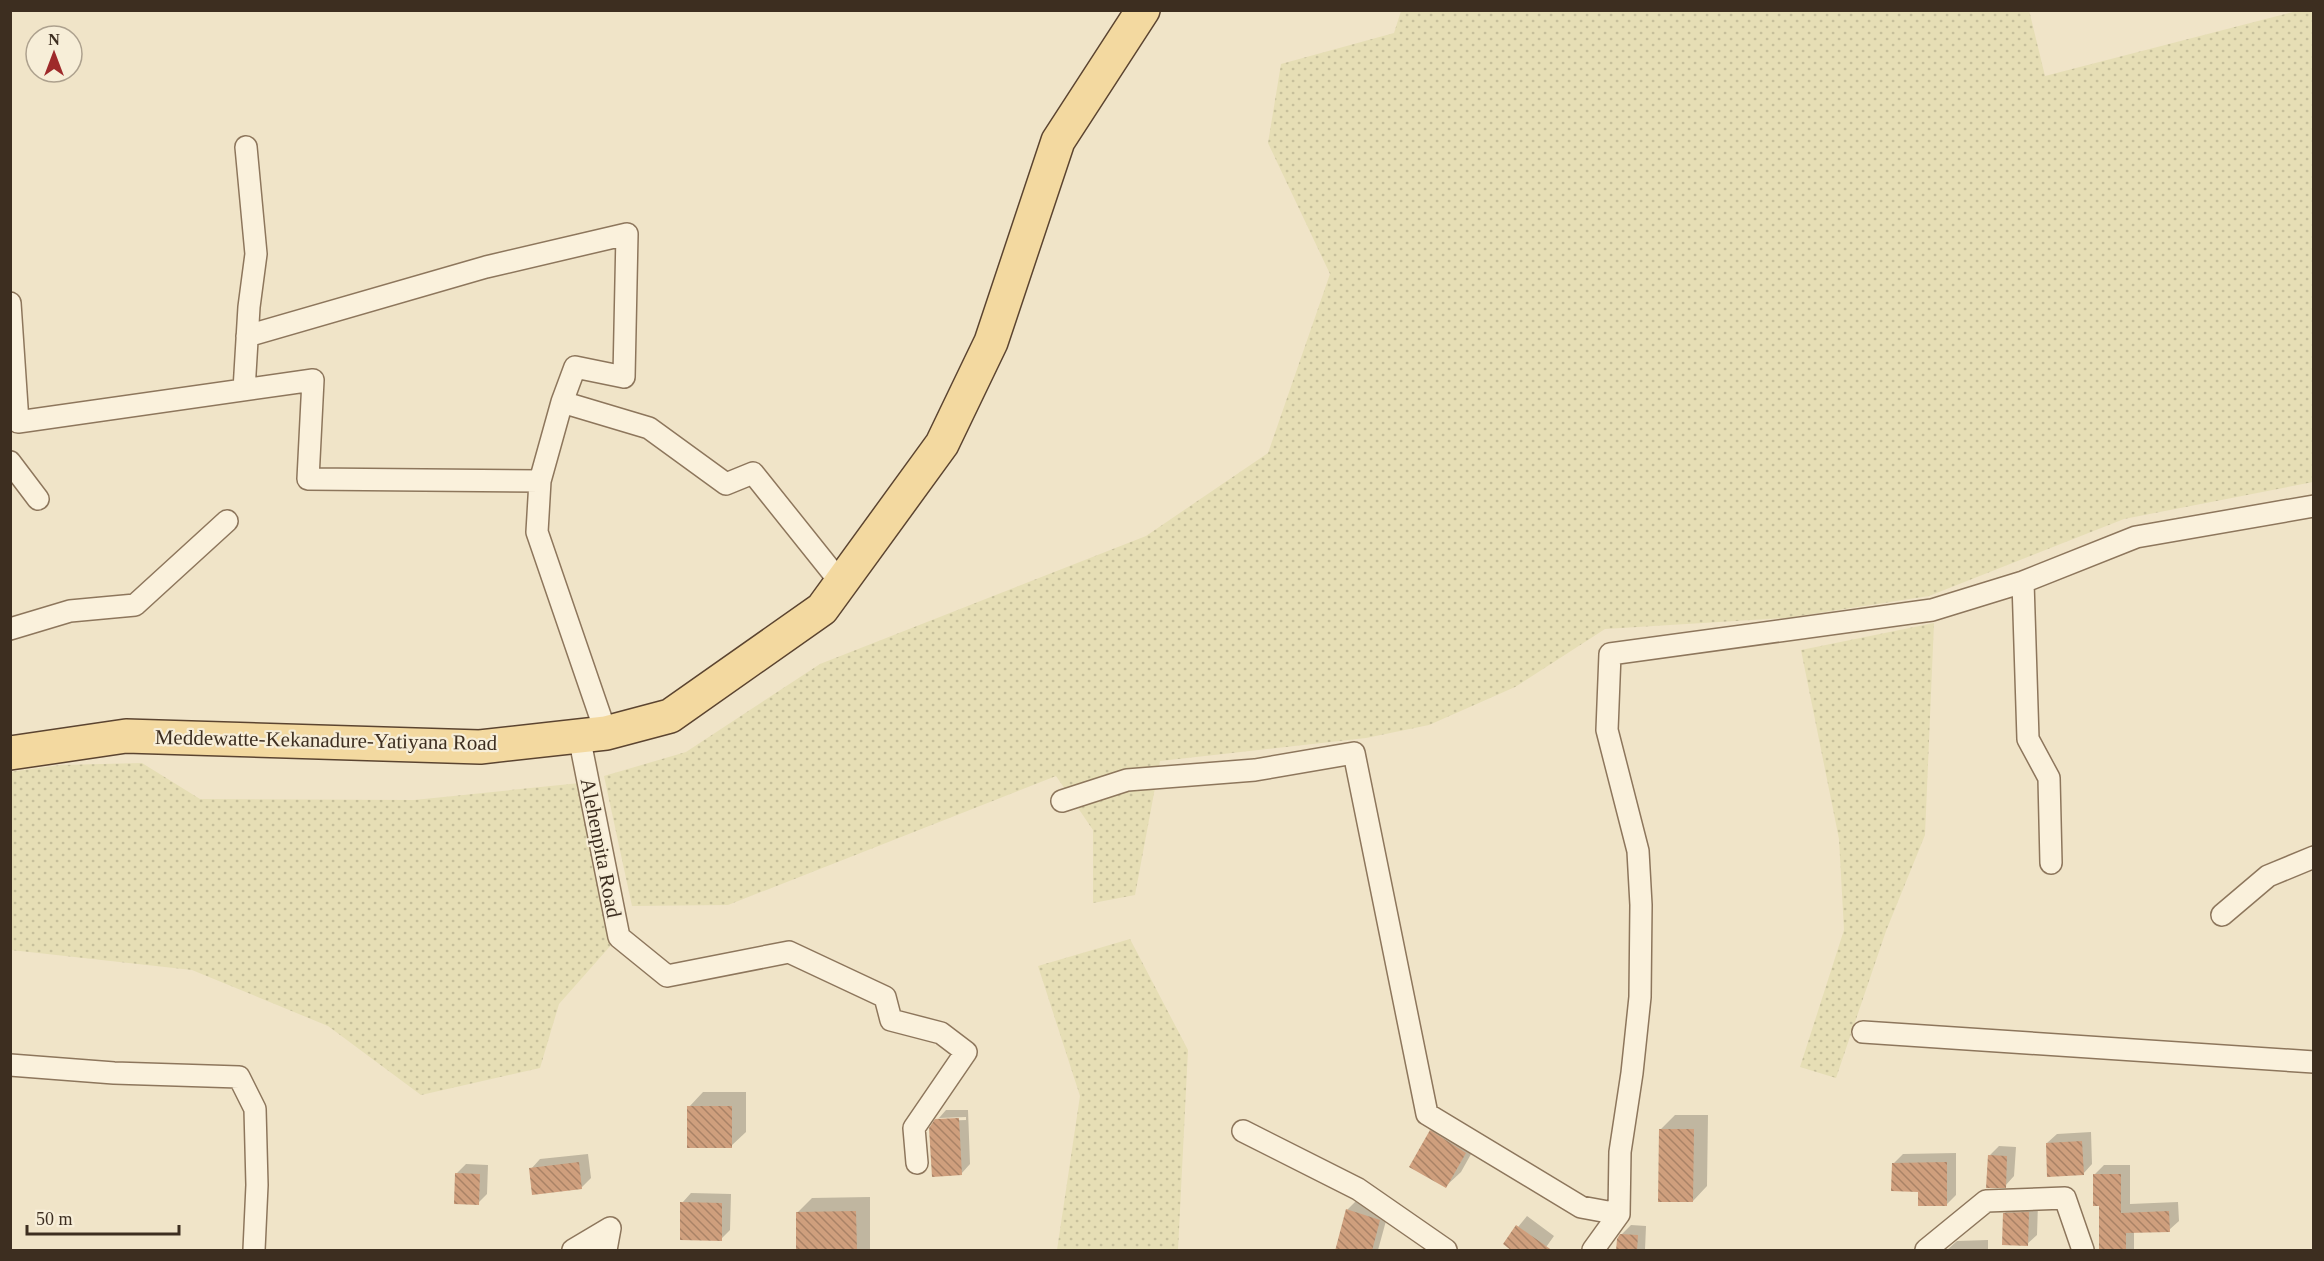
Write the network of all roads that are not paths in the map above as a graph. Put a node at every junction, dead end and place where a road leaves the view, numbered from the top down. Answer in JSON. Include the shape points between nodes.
{"nodes":[{"id":1,"x":1143,"y":10,"type":"edge"},
{"id":2,"x":246,"y":147,"type":"dead end"},
{"id":3,"x":10,"y":303,"type":"edge"},
{"id":4,"x":247,"y":336,"type":"junction"},
{"id":5,"x":244,"y":390,"type":"junction"},
{"id":6,"x":562,"y":402,"type":"junction"},
{"id":7,"x":10,"y":462,"type":"edge"},
{"id":8,"x":540,"y":481,"type":"junction"},
{"id":9,"x":38,"y":499,"type":"dead end"},
{"id":10,"x":2313,"y":506,"type":"edge"},
{"id":11,"x":227,"y":521,"type":"dead end"},
{"id":12,"x":2023,"y":582,"type":"junction"},
{"id":13,"x":841,"y":583,"type":"junction"},
{"id":14,"x":10,"y":629,"type":"edge"},
{"id":15,"x":592,"y":734,"type":"junction"},
{"id":16,"x":10,"y":753,"type":"edge"},
{"id":17,"x":1062,"y":801,"type":"dead end"},
{"id":18,"x":2313,"y":857,"type":"edge"},
{"id":19,"x":2051,"y":863,"type":"dead end"},
{"id":20,"x":2222,"y":915,"type":"dead end"},
{"id":21,"x":1863,"y":1032,"type":"dead end"},
{"id":22,"x":2313,"y":1062,"type":"edge"},
{"id":23,"x":10,"y":1065,"type":"edge"},
{"id":24,"x":1243,"y":1131,"type":"dead end"},
{"id":25,"x":916,"y":1163,"type":"dead end"},
{"id":26,"x":1619,"y":1214,"type":"junction"},
{"id":27,"x":254,"y":1251,"type":"edge"},
{"id":28,"x":573,"y":1251,"type":"edge"},
{"id":29,"x":606,"y":1251,"type":"edge"},
{"id":30,"x":1446,"y":1251,"type":"edge"},
{"id":31,"x":1593,"y":1251,"type":"edge"},
{"id":32,"x":1926,"y":1251,"type":"edge"},
{"id":33,"x":2083,"y":1251,"type":"edge"}],
"edges":[{"from":1,"to":13,"type":"main road","name":"Meddewatte-Kekanadure-Yatiyana Road","via":[[1058,141],[992,342],[942,444]]},
{"from":2,"to":4,"type":"street","via":[[256,254]]},
{"from":3,"to":5,"type":"street","via":[[18,422]]},
{"from":4,"to":5,"type":"street"},
{"from":4,"to":6,"type":"street","via":[[486,267],[627,234],[624,377],[575,367]]},
{"from":5,"to":8,"type":"street","via":[[313,380],[309,478]]},
{"from":6,"to":8,"type":"street"},
{"from":6,"to":13,"type":"street","via":[[649,429],[726,484],[753,473]]},
{"from":7,"to":9,"type":"street"},
{"from":8,"to":15,"type":"street","via":[[537,532]]},
{"from":10,"to":12,"type":"street","via":[[2136,537]]},
{"from":11,"to":14,"type":"street","via":[[135,605],[70,611]]},
{"from":12,"to":19,"type":"street","via":[[2028,739],[2049,778]]},
{"from":12,"to":26,"type":"street","via":[[1932,610],[1610,654],[1607,730],[1638,852],[1641,905],[1640,997],[1620,1152]]},
{"from":13,"to":15,"type":"main road","name":"Meddewatte-Kekanadure-Yatiyana Road","via":[[822,609],[670,716]]},
{"from":15,"to":16,"type":"main road","name":"Meddewatte-Kekanadure-Yatiyana Road","via":[[480,747],[126,736]]},
{"from":15,"to":25,"type":"street","name":"Alehenpita Road","via":[[619,937],[667,976],[789,952],[885,997],[891,1020],[941,1033],[966,1052],[914,1128]]},
{"from":17,"to":26,"type":"street","via":[[1127,780],[1255,770],[1354,753],[1427,1114],[1581,1207]]},
{"from":18,"to":20,"type":"street","via":[[2268,876]]},
{"from":21,"to":22,"type":"street"},
{"from":23,"to":27,"type":"street","via":[[238,1077],[255,1109]]},
{"from":24,"to":30,"type":"street","via":[[1358,1189]]},
{"from":26,"to":31,"type":"street"},
{"from":28,"to":29,"type":"street","via":[[610,1228]]},
{"from":32,"to":33,"type":"street","via":[[1986,1201],[2065,1198]]}]}
